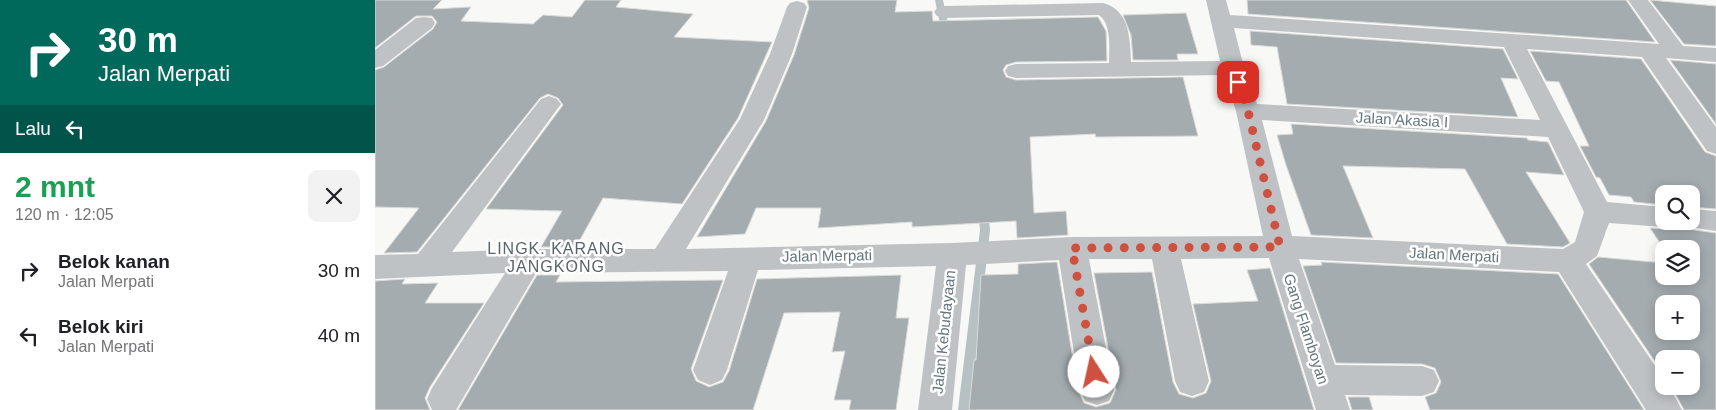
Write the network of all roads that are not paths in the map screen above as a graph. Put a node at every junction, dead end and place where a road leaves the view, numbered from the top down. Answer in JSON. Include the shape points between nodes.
{"nodes":[{"id":1,"x":1638,"y":0,"type":"edge"},
{"id":2,"x":797,"y":7,"type":"dead end"},
{"id":3,"x":1219,"y":10,"type":"edge"},
{"id":4,"x":944,"y":12,"type":"dead end"},
{"id":5,"x":424,"y":23,"type":"dead end"},
{"id":6,"x":1511,"y":40,"type":"junction"},
{"id":7,"x":1649,"y":50,"type":"junction"},
{"id":8,"x":1675,"y":51,"type":"junction"},
{"id":9,"x":1716,"y":54,"type":"edge"},
{"id":10,"x":375,"y":61,"type":"edge"},
{"id":11,"x":1120,"y":68,"type":"junction"},
{"id":12,"x":1233,"y":68,"type":"junction"},
{"id":13,"x":1016,"y":71,"type":"dead end"},
{"id":14,"x":549,"y":104,"type":"dead end"},
{"id":15,"x":1248,"y":111,"type":"junction"},
{"id":16,"x":1555,"y":130,"type":"junction"},
{"id":17,"x":1716,"y":144,"type":"edge"},
{"id":18,"x":1598,"y":212,"type":"junction"},
{"id":19,"x":1655,"y":216,"type":"edge"},
{"id":20,"x":1700,"y":220,"type":"edge"},
{"id":21,"x":1716,"y":221,"type":"edge"},
{"id":22,"x":1164,"y":247,"type":"junction"},
{"id":23,"x":1280,"y":247,"type":"junction"},
{"id":24,"x":1072,"y":248,"type":"junction"},
{"id":25,"x":959,"y":254,"type":"junction"},
{"id":26,"x":747,"y":258,"type":"junction"},
{"id":27,"x":528,"y":261,"type":"junction"},
{"id":28,"x":663,"y":261,"type":"junction"},
{"id":29,"x":1569,"y":261,"type":"junction"},
{"id":30,"x":426,"y":265,"type":"junction"},
{"id":31,"x":375,"y":266,"type":"edge"},
{"id":32,"x":710,"y":370,"type":"dead end"},
{"id":33,"x":1422,"y":381,"type":"dead end"},
{"id":34,"x":1192,"y":382,"type":"dead end"},
{"id":35,"x":1097,"y":390,"type":"dead end"},
{"id":36,"x":1328,"y":395,"type":"edge"},
{"id":37,"x":444,"y":399,"type":"dead end"},
{"id":38,"x":935,"y":410,"type":"edge"},
{"id":39,"x":1665,"y":410,"type":"edge"}],
"edges":[{"from":1,"to":8,"type":"street"},
{"from":2,"to":28,"type":"street","via":[[781,54],[752,120]]},
{"from":3,"to":6,"type":"street"},
{"from":3,"to":12,"type":"street"},
{"from":4,"to":11,"type":"street","via":[[1103,9],[1110,12],[1116,23]]},
{"from":5,"to":10,"type":"street"},
{"from":6,"to":7,"type":"street"},
{"from":6,"to":16,"type":"street"},
{"from":7,"to":8,"type":"street"},
{"from":7,"to":17,"type":"street"},
{"from":8,"to":9,"type":"street"},
{"from":11,"to":12,"type":"street"},
{"from":11,"to":13,"type":"street"},
{"from":12,"to":15,"type":"street"},
{"from":14,"to":30,"type":"street"},
{"from":15,"to":16,"type":"street","name":"Jalan Akasia I"},
{"from":15,"to":23,"type":"street"},
{"from":16,"to":18,"type":"street"},
{"from":18,"to":19,"type":"street"},
{"from":18,"to":29,"type":"street","via":[[1587,248]]},
{"from":20,"to":21,"type":"street"},
{"from":22,"to":23,"type":"street","name":"Jalan Merpati"},
{"from":22,"to":24,"type":"street","name":"Jalan Merpati"},
{"from":22,"to":34,"type":"street"},
{"from":23,"to":29,"type":"street","name":"Jalan Merpati"},
{"from":23,"to":36,"type":"street","name":"Gang Flamboyan"},
{"from":24,"to":25,"type":"street","name":"Jalan Merpati"},
{"from":24,"to":35,"type":"street"},
{"from":25,"to":26,"type":"street","name":"Jalan Merpati"},
{"from":25,"to":38,"type":"street","name":"Jalan Kebudayaan"},
{"from":26,"to":28,"type":"street","name":"Jalan Merpati"},
{"from":26,"to":32,"type":"street"},
{"from":27,"to":28,"type":"street","name":"Jalan Merpati"},
{"from":27,"to":30,"type":"street","name":"Jalan Merpati"},
{"from":27,"to":37,"type":"street"},
{"from":29,"to":39,"type":"street"},
{"from":30,"to":31,"type":"street","name":"Jalan Merpati"},
{"from":33,"to":36,"type":"street"}]}
